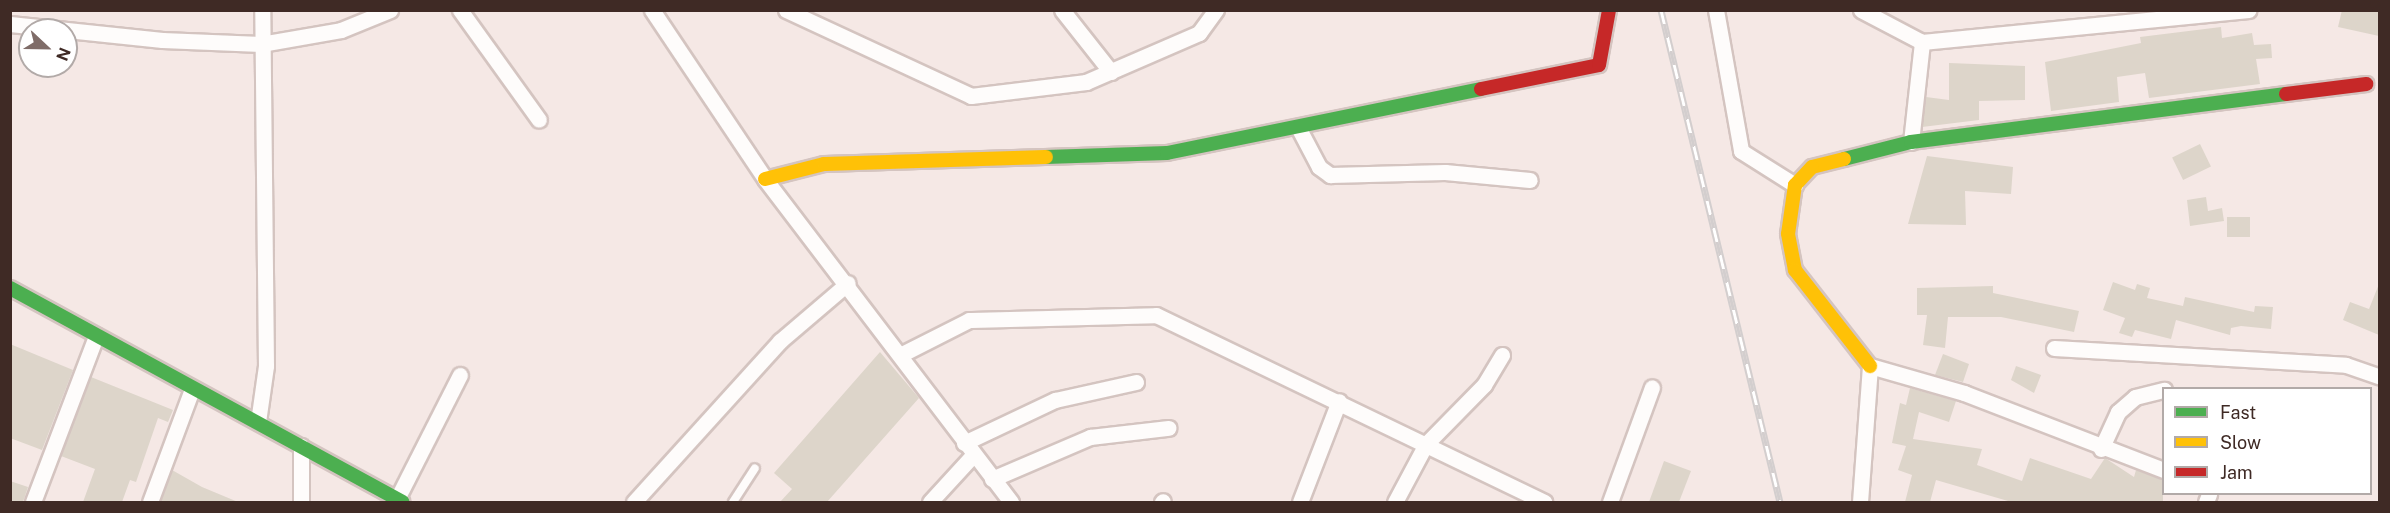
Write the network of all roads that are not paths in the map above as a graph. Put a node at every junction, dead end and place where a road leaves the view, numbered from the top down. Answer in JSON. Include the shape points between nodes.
{"nodes":[{"id":1,"x":262,"y":10,"type":"edge"},
{"id":2,"x":390,"y":10,"type":"edge"},
{"id":3,"x":460,"y":10,"type":"edge"},
{"id":4,"x":652,"y":10,"type":"edge"},
{"id":5,"x":786,"y":10,"type":"edge"},
{"id":6,"x":1062,"y":10,"type":"edge"},
{"id":7,"x":1216,"y":10,"type":"edge"},
{"id":8,"x":1609,"y":10,"type":"edge"},
{"id":9,"x":1716,"y":10,"type":"edge"},
{"id":10,"x":1861,"y":10,"type":"edge"},
{"id":11,"x":2248,"y":10,"type":"edge"},
{"id":12,"x":1885,"y":16,"type":"edge"},
{"id":13,"x":78,"y":30,"type":"edge"},
{"id":14,"x":1922,"y":42,"type":"junction"},
{"id":15,"x":261,"y":44,"type":"junction"},
{"id":16,"x":1111,"y":72,"type":"junction"},
{"id":17,"x":2366,"y":84,"type":"dead end"},
{"id":18,"x":539,"y":120,"type":"dead end"},
{"id":19,"x":1298,"y":127,"type":"junction"},
{"id":20,"x":1911,"y":142,"type":"junction"},
{"id":21,"x":765,"y":179,"type":"junction"},
{"id":22,"x":1530,"y":180,"type":"dead end"},
{"id":23,"x":1795,"y":185,"type":"junction"},
{"id":24,"x":848,"y":284,"type":"junction"},
{"id":25,"x":10,"y":288,"type":"edge"},
{"id":26,"x":96,"y":336,"type":"junction"},
{"id":27,"x":2054,"y":348,"type":"dead end"},
{"id":28,"x":902,"y":354,"type":"junction"},
{"id":29,"x":1502,"y":355,"type":"dead end"},
{"id":30,"x":1870,"y":366,"type":"junction"},
{"id":31,"x":460,"y":375,"type":"dead end"},
{"id":32,"x":2379,"y":377,"type":"edge"},
{"id":33,"x":1136,"y":382,"type":"dead end"},
{"id":34,"x":1652,"y":387,"type":"dead end"},
{"id":35,"x":192,"y":389,"type":"junction"},
{"id":36,"x":2162,"y":390,"type":"edge"},
{"id":37,"x":1339,"y":401,"type":"junction"},
{"id":38,"x":258,"y":422,"type":"junction"},
{"id":39,"x":1168,"y":428,"type":"dead end"},
{"id":40,"x":1426,"y":444,"type":"junction"},
{"id":41,"x":301,"y":446,"type":"junction"},
{"id":42,"x":2101,"y":448,"type":"junction"},
{"id":43,"x":969,"y":449,"type":"junction"},
{"id":44,"x":755,"y":468,"type":"dead end"},
{"id":45,"x":2162,"y":470,"type":"edge"},
{"id":46,"x":992,"y":479,"type":"junction"},
{"id":47,"x":400,"y":501,"type":"edge"},
{"id":48,"x":33,"y":502,"type":"edge"},
{"id":49,"x":150,"y":502,"type":"edge"},
{"id":50,"x":301,"y":502,"type":"edge"},
{"id":51,"x":634,"y":502,"type":"edge"},
{"id":52,"x":734,"y":502,"type":"edge"},
{"id":53,"x":930,"y":502,"type":"edge"},
{"id":54,"x":1011,"y":502,"type":"edge"},
{"id":55,"x":1300,"y":502,"type":"edge"},
{"id":56,"x":1395,"y":502,"type":"edge"},
{"id":57,"x":1544,"y":502,"type":"edge"},
{"id":58,"x":1610,"y":502,"type":"edge"},
{"id":59,"x":1860,"y":502,"type":"edge"}],
"edges":[{"from":1,"to":15,"type":"street"},
{"from":2,"to":15,"type":"street","via":[[341,30]]},
{"from":3,"to":18,"type":"street"},
{"from":4,"to":21,"type":"street"},
{"from":5,"to":16,"type":"street","via":[[971,96],[1086,82]]},
{"from":6,"to":16,"type":"street"},
{"from":7,"to":16,"type":"street","via":[[1199,33]]},
{"from":8,"to":19,"type":"street","via":[[1599,65]]},
{"from":9,"to":23,"type":"street","via":[[1741,151]]},
{"from":10,"to":12,"type":"street"},
{"from":11,"to":14,"type":"street"},
{"from":12,"to":14,"type":"street"},
{"from":13,"to":15,"type":"street","via":[[162,40]]},
{"from":14,"to":20,"type":"street"},
{"from":15,"to":38,"type":"street","via":[[266,366]]},
{"from":17,"to":20,"type":"street"},
{"from":19,"to":21,"type":"street","via":[[1167,153],[824,164]]},
{"from":19,"to":22,"type":"street","via":[[1319,167],[1330,176],[1445,172]]},
{"from":20,"to":23,"type":"street","via":[[1812,167]]},
{"from":21,"to":24,"type":"street"},
{"from":23,"to":30,"type":"street","via":[[1788,234],[1795,270]]},
{"from":24,"to":28,"type":"street"},
{"from":24,"to":51,"type":"street","via":[[780,341]]},
{"from":25,"to":26,"type":"street"},
{"from":26,"to":35,"type":"street"},
{"from":26,"to":48,"type":"street"},
{"from":27,"to":32,"type":"street","via":[[2346,365]]},
{"from":28,"to":37,"type":"street","via":[[969,320],[1142,313],[1169,320]]},
{"from":28,"to":43,"type":"street"},
{"from":29,"to":40,"type":"street","via":[[1484,385]]},
{"from":30,"to":42,"type":"street","via":[[1964,393]]},
{"from":30,"to":59,"type":"street"},
{"from":31,"to":47,"type":"street"},
{"from":33,"to":43,"type":"street","via":[[1055,400]]},
{"from":34,"to":58,"type":"street"},
{"from":35,"to":38,"type":"street"},
{"from":35,"to":49,"type":"street"},
{"from":36,"to":42,"type":"street","via":[[2135,397],[2118,412]]},
{"from":37,"to":40,"type":"street"},
{"from":37,"to":55,"type":"street"},
{"from":38,"to":41,"type":"street"},
{"from":39,"to":46,"type":"street","via":[[1090,437]]},
{"from":40,"to":56,"type":"street"},
{"from":40,"to":57,"type":"street"},
{"from":41,"to":47,"type":"street"},
{"from":41,"to":50,"type":"street"},
{"from":42,"to":45,"type":"street"},
{"from":43,"to":46,"type":"street"},
{"from":43,"to":53,"type":"street"},
{"from":44,"to":52,"type":"lane"},
{"from":46,"to":54,"type":"street"}]}
